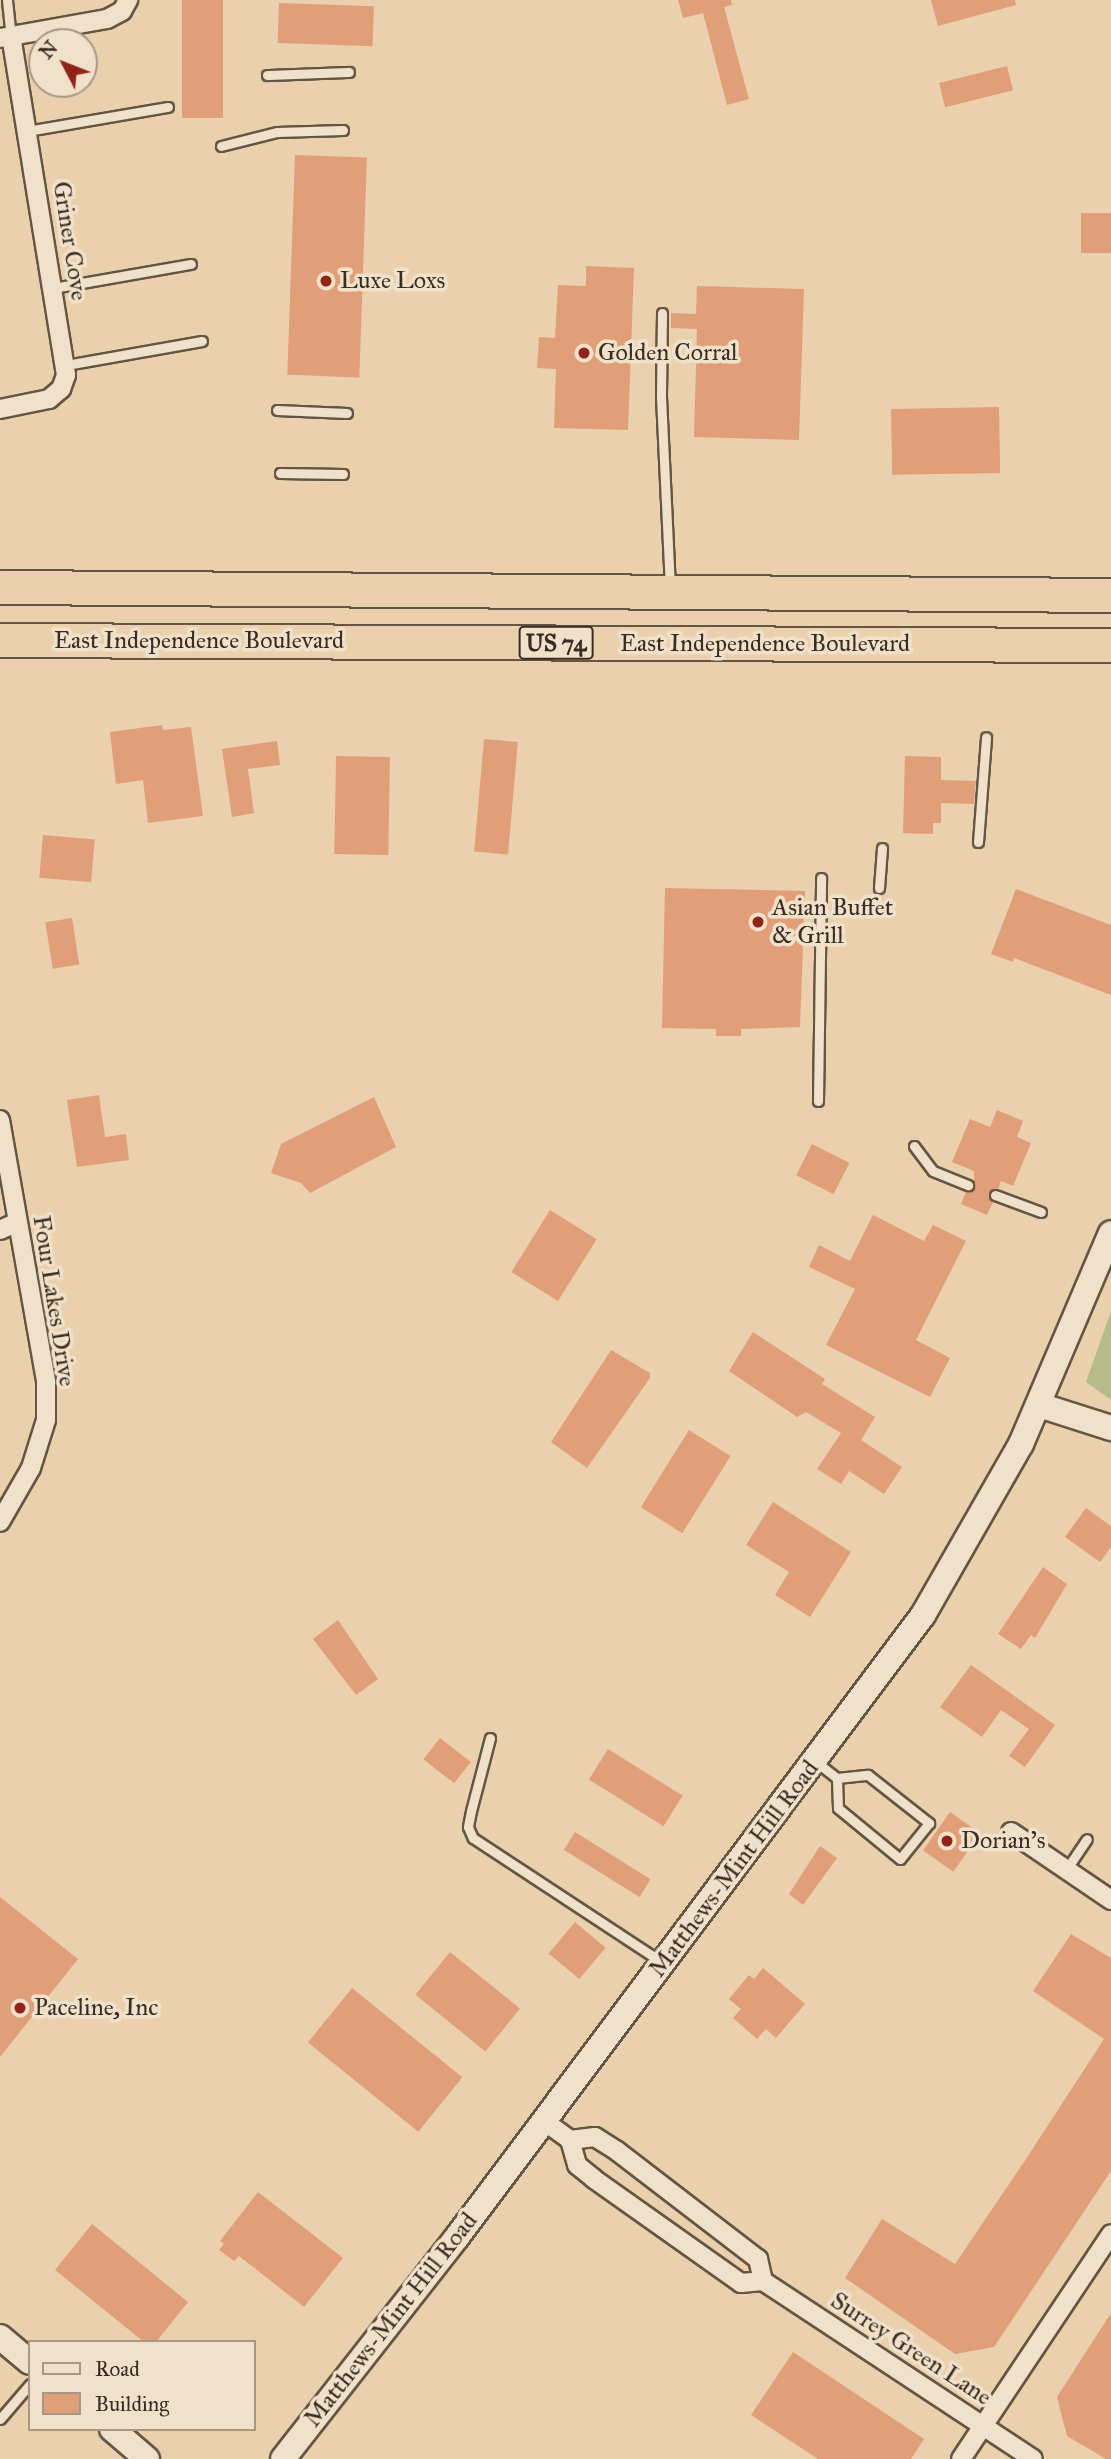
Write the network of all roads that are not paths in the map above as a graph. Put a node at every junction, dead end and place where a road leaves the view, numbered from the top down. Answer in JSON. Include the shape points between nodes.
{"nodes":[{"id":1,"x":7,"y":0,"type":"edge"},
{"id":2,"x":128,"y":0,"type":"edge"},
{"id":3,"x":6,"y":37,"type":"edge"},
{"id":4,"x":349,"y":72,"type":"dead end"},
{"id":5,"x":267,"y":75,"type":"dead end"},
{"id":6,"x":168,"y":107,"type":"dead end"},
{"id":7,"x":343,"y":130,"type":"dead end"},
{"id":8,"x":27,"y":131,"type":"junction"},
{"id":9,"x":221,"y":145,"type":"dead end"},
{"id":10,"x":191,"y":264,"type":"dead end"},
{"id":11,"x":53,"y":288,"type":"junction"},
{"id":12,"x":662,"y":313,"type":"dead end"},
{"id":13,"x":202,"y":341,"type":"dead end"},
{"id":14,"x":66,"y":365,"type":"junction"},
{"id":15,"x":0,"y":409,"type":"edge"},
{"id":16,"x":276,"y":410,"type":"dead end"},
{"id":17,"x":347,"y":413,"type":"dead end"},
{"id":18,"x":280,"y":473,"type":"dead end"},
{"id":19,"x":342,"y":474,"type":"dead end"},
{"id":20,"x":0,"y":582,"type":"edge"},
{"id":21,"x":0,"y":587,"type":"edge"},
{"id":22,"x":66,"y":589,"type":"junction"},
{"id":23,"x":670,"y":592,"type":"junction"},
{"id":24,"x":1111,"y":595,"type":"edge"},
{"id":25,"x":0,"y":640,"type":"edge"},
{"id":26,"x":1111,"y":645,"type":"edge"},
{"id":27,"x":986,"y":737,"type":"dead end"},
{"id":28,"x":978,"y":842,"type":"dead end"},
{"id":29,"x":882,"y":848,"type":"dead end"},
{"id":30,"x":821,"y":878,"type":"dead end"},
{"id":31,"x":879,"y":888,"type":"dead end"},
{"id":32,"x":818,"y":1101,"type":"dead end"},
{"id":33,"x":0,"y":1120,"type":"edge"},
{"id":34,"x":914,"y":1146,"type":"dead end"},
{"id":35,"x":968,"y":1185,"type":"dead end"},
{"id":36,"x":995,"y":1195,"type":"dead end"},
{"id":37,"x":1041,"y":1212,"type":"dead end"},
{"id":38,"x":8,"y":1226,"type":"edge"},
{"id":39,"x":1111,"y":1233,"type":"edge"},
{"id":40,"x":1039,"y":1405,"type":"junction"},
{"id":41,"x":1111,"y":1428,"type":"edge"},
{"id":42,"x":0,"y":1521,"type":"edge"},
{"id":43,"x":490,"y":1738,"type":"dead end"},
{"id":44,"x":815,"y":1761,"type":"junction"},
{"id":45,"x":837,"y":1778,"type":"junction"},
{"id":46,"x":1011,"y":1832,"type":"dead end"},
{"id":47,"x":1087,"y":1839,"type":"dead end"},
{"id":48,"x":1066,"y":1870,"type":"junction"},
{"id":49,"x":1111,"y":1900,"type":"edge"},
{"id":50,"x":663,"y":1963,"type":"junction"},
{"id":51,"x":544,"y":2121,"type":"junction"},
{"id":52,"x":570,"y":2140,"type":"junction"},
{"id":53,"x":1111,"y":2234,"type":"edge"},
{"id":54,"x":762,"y":2281,"type":"junction"},
{"id":55,"x":0,"y":2337,"type":"edge"},
{"id":56,"x":28,"y":2360,"type":"edge"},
{"id":57,"x":28,"y":2386,"type":"edge"},
{"id":58,"x":0,"y":2419,"type":"edge"},
{"id":59,"x":983,"y":2426,"type":"junction"},
{"id":60,"x":114,"y":2431,"type":"edge"},
{"id":61,"x":147,"y":2459,"type":"edge"},
{"id":62,"x":283,"y":2459,"type":"edge"},
{"id":63,"x":961,"y":2459,"type":"edge"},
{"id":64,"x":1033,"y":2459,"type":"edge"}],
"edges":[{"from":1,"to":3,"type":"lane"},
{"from":2,"to":3,"type":"street","via":[[122,11],[107,19]]},
{"from":3,"to":8,"type":"street","name":"Griner Cove"},
{"from":4,"to":5,"type":"lane"},
{"from":6,"to":8,"type":"lane"},
{"from":7,"to":9,"type":"lane","via":[[277,132]]},
{"from":8,"to":11,"type":"street","name":"Griner Cove"},
{"from":10,"to":11,"type":"lane"},
{"from":11,"to":14,"type":"street","name":"Griner Cove"},
{"from":12,"to":23,"type":"lane"},
{"from":13,"to":14,"type":"lane"},
{"from":14,"to":15,"type":"street","via":[[61,389],[49,399]]},
{"from":16,"to":17,"type":"lane"},
{"from":18,"to":19,"type":"lane"},
{"from":20,"to":22,"type":"highway"},
{"from":21,"to":22,"type":"highway","name":"East Independence Boulevard","number":"US 74"},
{"from":22,"to":23,"type":"highway","name":"East Independence Boulevard","number":"US 74"},
{"from":23,"to":24,"type":"highway","name":"East Independence Boulevard","number":"US 74"},
{"from":25,"to":26,"type":"highway","name":"East Independence Boulevard","number":"US 74"},
{"from":27,"to":28,"type":"lane"},
{"from":29,"to":31,"type":"lane"},
{"from":30,"to":32,"type":"lane"},
{"from":33,"to":38,"type":"street","name":"Four Lakes Drive"},
{"from":34,"to":35,"type":"lane","via":[[933,1171]]},
{"from":36,"to":37,"type":"lane"},
{"from":38,"to":42,"type":"street","name":"Four Lakes Drive","via":[[46,1382],[46,1420],[31,1468]]},
{"from":39,"to":40,"type":"main road","name":"Matthews-Mint Hill Road"},
{"from":40,"to":41,"type":"main road"},
{"from":40,"to":44,"type":"main road","name":"Matthews-Mint Hill Road","via":[[962,1553],[923,1615]]},
{"from":43,"to":50,"type":"lane","via":[[468,1827],[473,1838]]},
{"from":44,"to":45,"type":"lane"},
{"from":44,"to":50,"type":"main road","name":"Matthews-Mint Hill Road"},
{"from":45,"to":45,"type":"lane","via":[[838,1808],[900,1859],[929,1823],[868,1775]]},
{"from":46,"to":48,"type":"street"},
{"from":47,"to":48,"type":"lane"},
{"from":48,"to":49,"type":"street"},
{"from":50,"to":51,"type":"main road","name":"Matthews-Mint Hill Road"},
{"from":51,"to":52,"type":"street","name":"Surrey Green Lane"},
{"from":51,"to":62,"type":"main road","name":"Matthews-Mint Hill Road"},
{"from":52,"to":54,"type":"street","name":"Surrey Green Lane","via":[[577,2165],[594,2179],[741,2283]]},
{"from":52,"to":54,"type":"street","via":[[596,2137],[617,2151],[758,2259]]},
{"from":53,"to":59,"type":"street"},
{"from":54,"to":59,"type":"street","name":"Surrey Green Lane"},
{"from":55,"to":56,"type":"main road"},
{"from":57,"to":58,"type":"lane"},
{"from":59,"to":63,"type":"street"},
{"from":59,"to":64,"type":"street","name":"Surrey Green Lane"},
{"from":60,"to":61,"type":"main road"}]}
